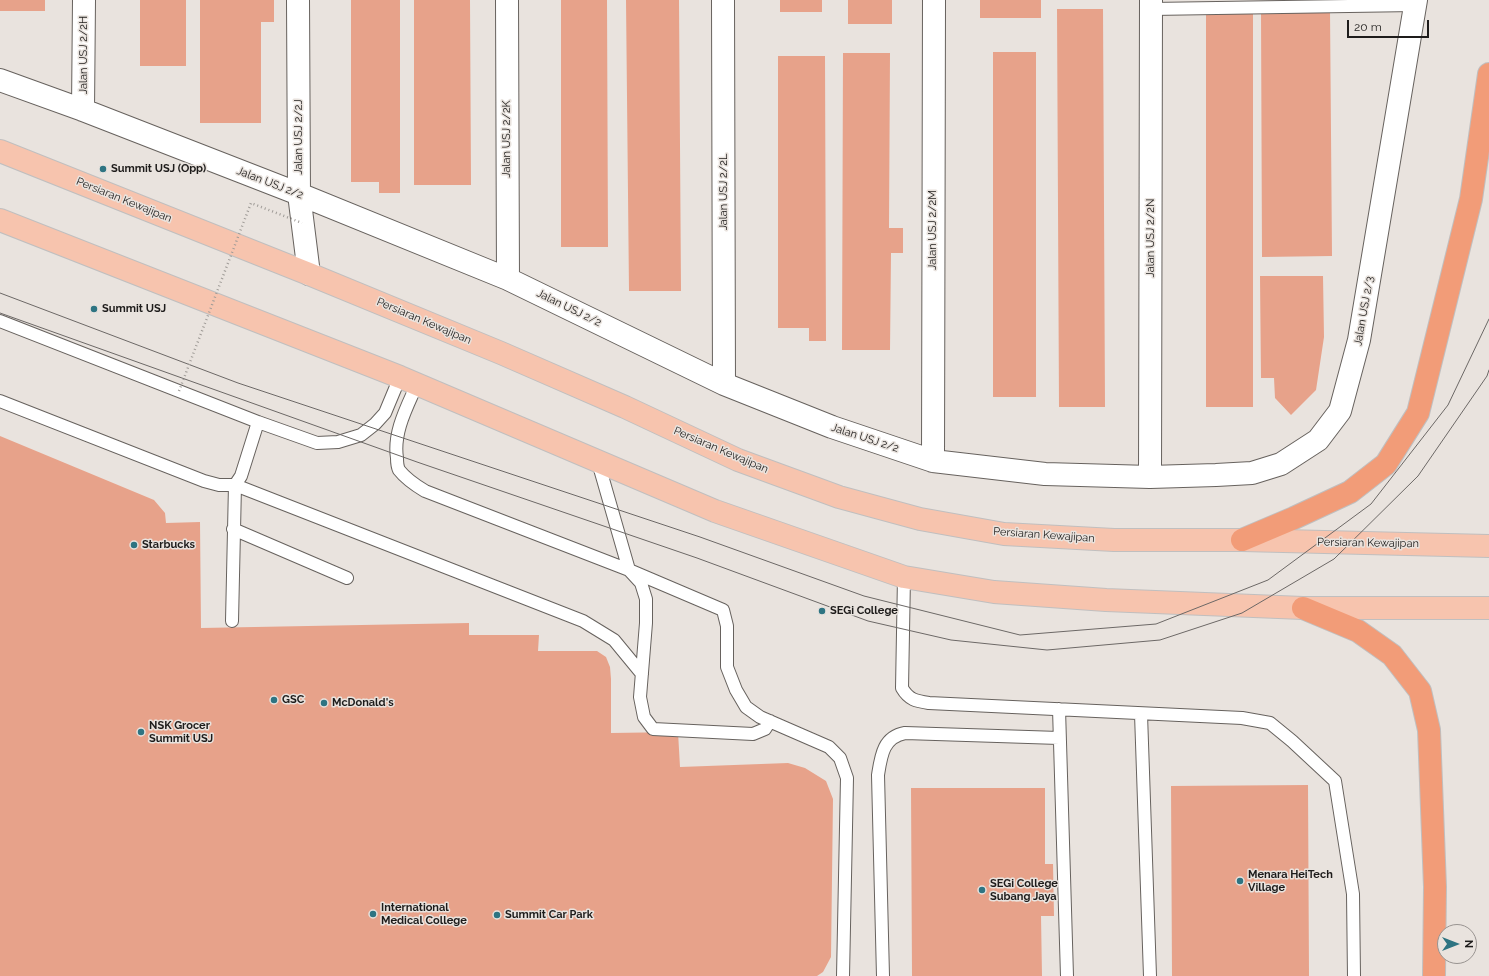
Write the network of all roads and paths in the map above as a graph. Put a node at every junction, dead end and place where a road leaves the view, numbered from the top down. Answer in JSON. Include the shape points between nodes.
{"nodes":[{"id":1,"x":84,"y":0,"type":"edge"},
{"id":2,"x":298,"y":0,"type":"edge"},
{"id":3,"x":507,"y":0,"type":"edge"},
{"id":4,"x":724,"y":0,"type":"edge"},
{"id":5,"x":934,"y":0,"type":"edge"},
{"id":6,"x":1415,"y":2,"type":"edge"},
{"id":7,"x":1151,"y":4,"type":"edge"},
{"id":8,"x":1489,"y":74,"type":"edge"},
{"id":9,"x":0,"y":80,"type":"edge"},
{"id":10,"x":83,"y":110,"type":"junction"},
{"id":11,"x":0,"y":151,"type":"edge"},
{"id":12,"x":299,"y":194,"type":"junction"},
{"id":13,"x":0,"y":220,"type":"edge"},
{"id":14,"x":302,"y":223,"type":"junction"},
{"id":15,"x":309,"y":274,"type":"junction"},
{"id":16,"x":508,"y":279,"type":"junction"},
{"id":17,"x":0,"y":321,"type":"edge"},
{"id":18,"x":409,"y":380,"type":"junction"},
{"id":19,"x":724,"y":384,"type":"junction"},
{"id":20,"x":179,"y":391,"type":"junction"},
{"id":21,"x":0,"y":402,"type":"edge"},
{"id":22,"x":258,"y":422,"type":"junction"},
{"id":23,"x":933,"y":461,"type":"junction"},
{"id":24,"x":598,"y":462,"type":"junction"},
{"id":25,"x":1150,"y":476,"type":"junction"},
{"id":26,"x":235,"y":485,"type":"junction"},
{"id":27,"x":233,"y":529,"type":"junction"},
{"id":28,"x":1242,"y":540,"type":"junction"},
{"id":29,"x":1489,"y":546,"type":"edge"},
{"id":30,"x":629,"y":570,"type":"junction"},
{"id":31,"x":904,"y":577,"type":"junction"},
{"id":32,"x":347,"y":578,"type":"dead end"},
{"id":33,"x":1303,"y":608,"type":"junction"},
{"id":34,"x":1489,"y":608,"type":"edge"},
{"id":35,"x":232,"y":621,"type":"dead end"},
{"id":36,"x":642,"y":674,"type":"junction"},
{"id":37,"x":1059,"y":709,"type":"junction"},
{"id":38,"x":1141,"y":714,"type":"junction"},
{"id":39,"x":770,"y":721,"type":"junction"},
{"id":40,"x":1059,"y":738,"type":"junction"},
{"id":41,"x":844,"y":976,"type":"edge"},
{"id":42,"x":883,"y":976,"type":"edge"},
{"id":43,"x":1068,"y":976,"type":"edge"},
{"id":44,"x":1150,"y":976,"type":"edge"},
{"id":45,"x":1354,"y":976,"type":"edge"},
{"id":46,"x":1434,"y":976,"type":"edge"}],
"edges":[{"from":1,"to":10,"type":"street","name":"Jalan USJ 2/2H"},
{"from":2,"to":12,"type":"street","name":"Jalan USJ 2/2J"},
{"from":3,"to":16,"type":"street","name":"Jalan USJ 2/2K"},
{"from":4,"to":19,"type":"street","name":"Jalan USJ 2/2L"},
{"from":5,"to":23,"type":"street","name":"Jalan USJ 2/2M"},
{"from":6,"to":7,"type":"lane"},
{"from":6,"to":25,"type":"street","name":"Jalan USJ 2/3","via":[[1359,340],[1340,411],[1318,440],[1281,464],[1252,473]]},
{"from":7,"to":25,"type":"street","name":"Jalan USJ 2/2N"},
{"from":8,"to":28,"type":"highway","via":[[1471,199],[1418,413],[1386,464],[1350,492]]},
{"from":9,"to":10,"type":"street","name":"Jalan USJ 2/2"},
{"from":10,"to":12,"type":"street","name":"Jalan USJ 2/2"},
{"from":11,"to":15,"type":"main road","name":"Persiaran Kewajipan"},
{"from":12,"to":14,"type":"street","name":"Jalan USJ 2/2J"},
{"from":12,"to":16,"type":"street","name":"Jalan USJ 2/2"},
{"from":13,"to":18,"type":"main road"},
{"from":14,"to":15,"type":"street","name":"Jalan USJ 2/2J"},
{"from":14,"to":20,"type":"path","bridge":true,"via":[[251,203]]},
{"from":15,"to":28,"type":"main road","name":"Persiaran Kewajipan","via":[[501,353],[738,460],[839,497],[920,519],[1004,534],[1114,540]]},
{"from":16,"to":19,"type":"street","name":"Jalan USJ 2/2"},
{"from":17,"to":20,"type":"lane"},
{"from":18,"to":22,"type":"lane","via":[[375,424],[361,435],[338,442],[317,443]]},
{"from":18,"to":24,"type":"main road"},
{"from":18,"to":30,"type":"lane","via":[[396,439],[396,451],[398,468],[409,481],[425,492]]},
{"from":19,"to":23,"type":"street","name":"Jalan USJ 2/2","via":[[832,428]]},
{"from":20,"to":22,"type":"lane"},
{"from":21,"to":26,"type":"lane","via":[[204,481],[219,485]]},
{"from":22,"to":26,"type":"lane","via":[[241,476]]},
{"from":23,"to":25,"type":"street","name":"Jalan USJ 2/2","via":[[1045,474]]},
{"from":24,"to":30,"type":"lane"},
{"from":24,"to":31,"type":"main road","via":[[715,512]]},
{"from":26,"to":27,"type":"lane"},
{"from":26,"to":36,"type":"lane","via":[[583,621],[614,640]]},
{"from":27,"to":32,"type":"lane"},
{"from":27,"to":35,"type":"lane"},
{"from":28,"to":29,"type":"main road","name":"Persiaran Kewajipan"},
{"from":30,"to":36,"type":"lane","via":[[641,583],[646,599]]},
{"from":30,"to":39,"type":"lane","via":[[722,610],[727,626],[727,667],[736,690],[746,707]]},
{"from":31,"to":33,"type":"main road","via":[[1001,592],[1106,600]]},
{"from":31,"to":37,"type":"lane","via":[[902,688],[906,695],[929,703]]},
{"from":33,"to":34,"type":"main road"},
{"from":33,"to":46,"type":"highway","via":[[1358,631],[1392,655],[1420,691],[1429,730],[1435,886]]},
{"from":36,"to":39,"type":"lane","via":[[640,697],[644,717],[653,729],[753,734],[766,729]]},
{"from":37,"to":38,"type":"lane"},
{"from":37,"to":40,"type":"lane"},
{"from":38,"to":44,"type":"lane"},
{"from":38,"to":45,"type":"lane","via":[[1242,718],[1270,723],[1336,781],[1353,894]]},
{"from":39,"to":41,"type":"lane","via":[[829,747],[840,758],[847,778]]},
{"from":40,"to":42,"type":"lane","via":[[905,733],[896,734],[887,742],[881,756],[878,775]]},
{"from":40,"to":43,"type":"lane"}]}
